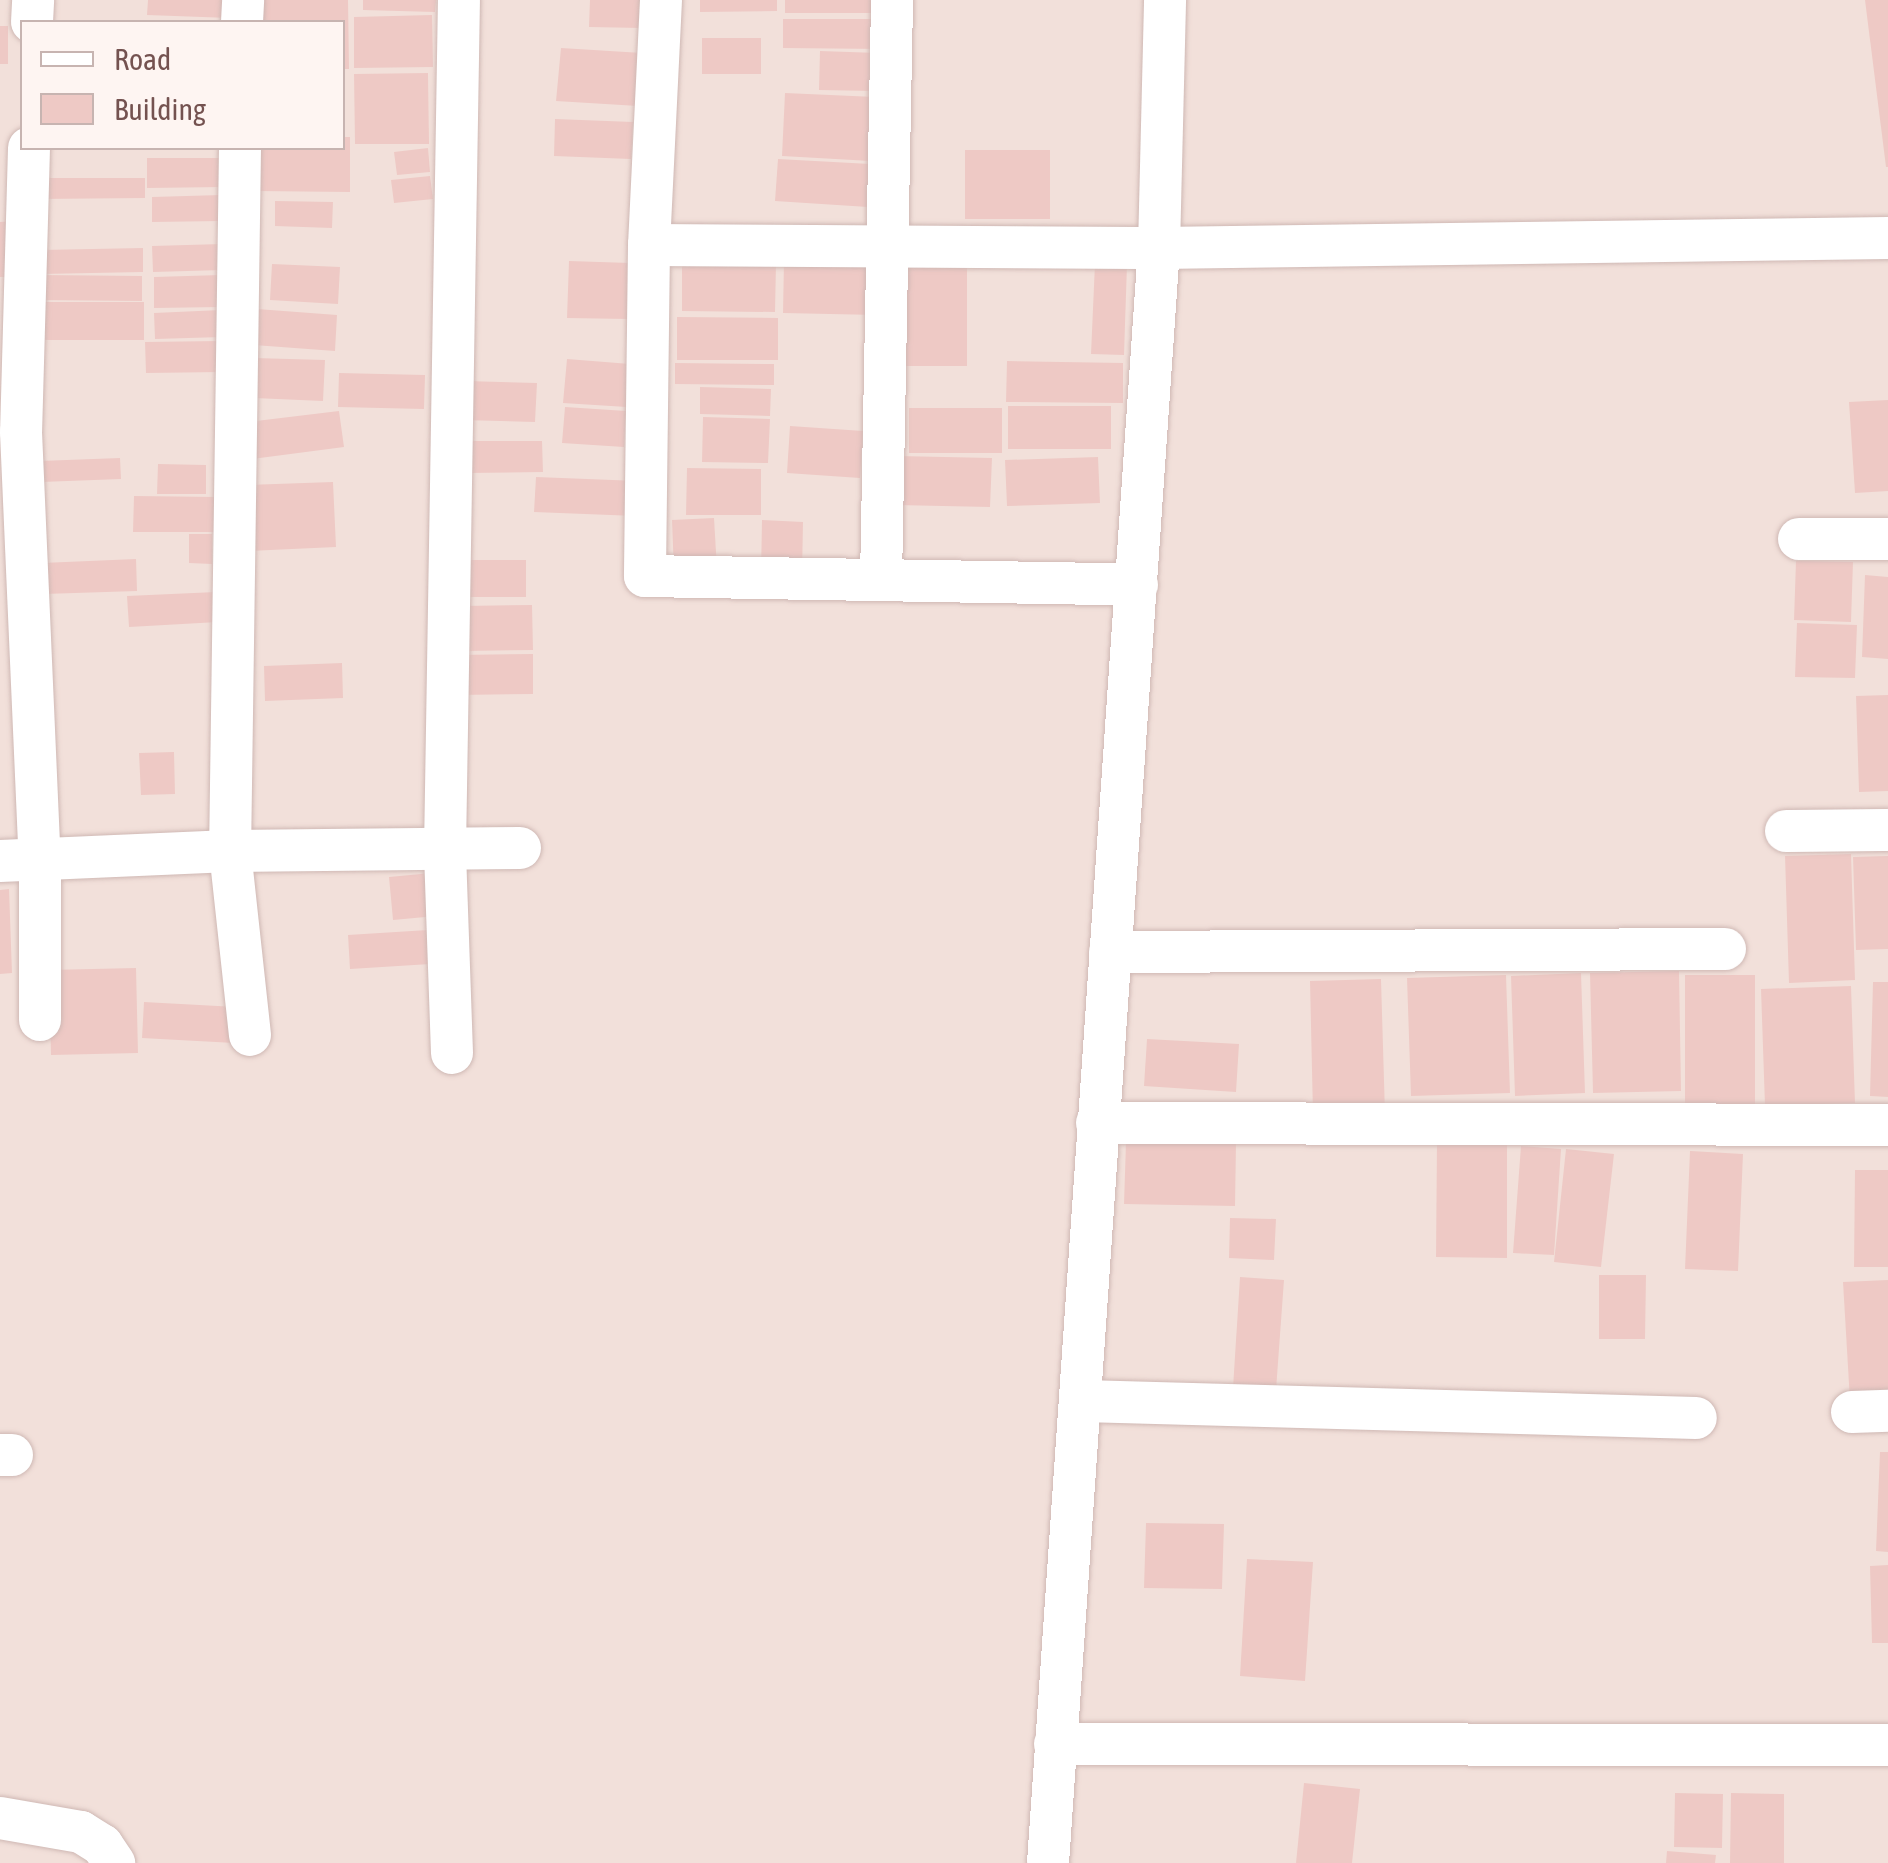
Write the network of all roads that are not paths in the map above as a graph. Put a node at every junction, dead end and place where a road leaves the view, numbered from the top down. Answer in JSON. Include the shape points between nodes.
{"nodes":[{"id":1,"x":459,"y":0,"type":"edge"},
{"id":2,"x":661,"y":0,"type":"edge"},
{"id":3,"x":892,"y":0,"type":"edge"},
{"id":4,"x":1165,"y":0,"type":"edge"},
{"id":5,"x":28,"y":150,"type":"edge"},
{"id":6,"x":240,"y":150,"type":"edge"},
{"id":7,"x":1888,"y":238,"type":"edge"},
{"id":8,"x":650,"y":245,"type":"junction"},
{"id":9,"x":888,"y":246,"type":"junction"},
{"id":10,"x":1159,"y":248,"type":"junction"},
{"id":11,"x":1798,"y":539,"type":"dead end"},
{"id":12,"x":1888,"y":539,"type":"edge"},
{"id":13,"x":882,"y":580,"type":"junction"},
{"id":14,"x":1136,"y":585,"type":"junction"},
{"id":15,"x":1888,"y":830,"type":"edge"},
{"id":16,"x":1786,"y":831,"type":"dead end"},
{"id":17,"x":520,"y":848,"type":"dead end"},
{"id":18,"x":445,"y":850,"type":"junction"},
{"id":19,"x":230,"y":852,"type":"junction"},
{"id":20,"x":20,"y":860,"type":"edge"},
{"id":21,"x":1724,"y":949,"type":"dead end"},
{"id":22,"x":1110,"y":952,"type":"junction"},
{"id":23,"x":40,"y":1020,"type":"dead end"},
{"id":24,"x":250,"y":1035,"type":"dead end"},
{"id":25,"x":452,"y":1053,"type":"dead end"},
{"id":26,"x":1097,"y":1123,"type":"junction"},
{"id":27,"x":1888,"y":1125,"type":"edge"},
{"id":28,"x":1083,"y":1401,"type":"junction"},
{"id":29,"x":1696,"y":1418,"type":"dead end"},
{"id":30,"x":1056,"y":1744,"type":"junction"},
{"id":31,"x":1888,"y":1745,"type":"edge"},
{"id":32,"x":0,"y":1818,"type":"edge"},
{"id":33,"x":114,"y":1863,"type":"edge"},
{"id":34,"x":1048,"y":1863,"type":"edge"}],
"edges":[{"from":1,"to":18,"type":"street"},
{"from":2,"to":8,"type":"street"},
{"from":3,"to":9,"type":"street"},
{"from":4,"to":10,"type":"street"},
{"from":5,"to":20,"type":"street"},
{"from":6,"to":19,"type":"street"},
{"from":7,"to":10,"type":"street"},
{"from":8,"to":9,"type":"street"},
{"from":8,"to":13,"type":"street","via":[[645,576]]},
{"from":9,"to":10,"type":"street"},
{"from":9,"to":13,"type":"street"},
{"from":10,"to":14,"type":"street"},
{"from":11,"to":12,"type":"street"},
{"from":13,"to":14,"type":"street"},
{"from":14,"to":22,"type":"street"},
{"from":15,"to":16,"type":"street"},
{"from":17,"to":18,"type":"street"},
{"from":18,"to":19,"type":"street"},
{"from":18,"to":25,"type":"street"},
{"from":19,"to":20,"type":"street"},
{"from":19,"to":24,"type":"street"},
{"from":20,"to":23,"type":"street"},
{"from":21,"to":22,"type":"street"},
{"from":22,"to":26,"type":"street"},
{"from":26,"to":27,"type":"street"},
{"from":26,"to":28,"type":"street"},
{"from":28,"to":29,"type":"street"},
{"from":28,"to":30,"type":"street"},
{"from":30,"to":31,"type":"street"},
{"from":30,"to":34,"type":"street"},
{"from":32,"to":33,"type":"street","via":[[81,1832]]}]}
